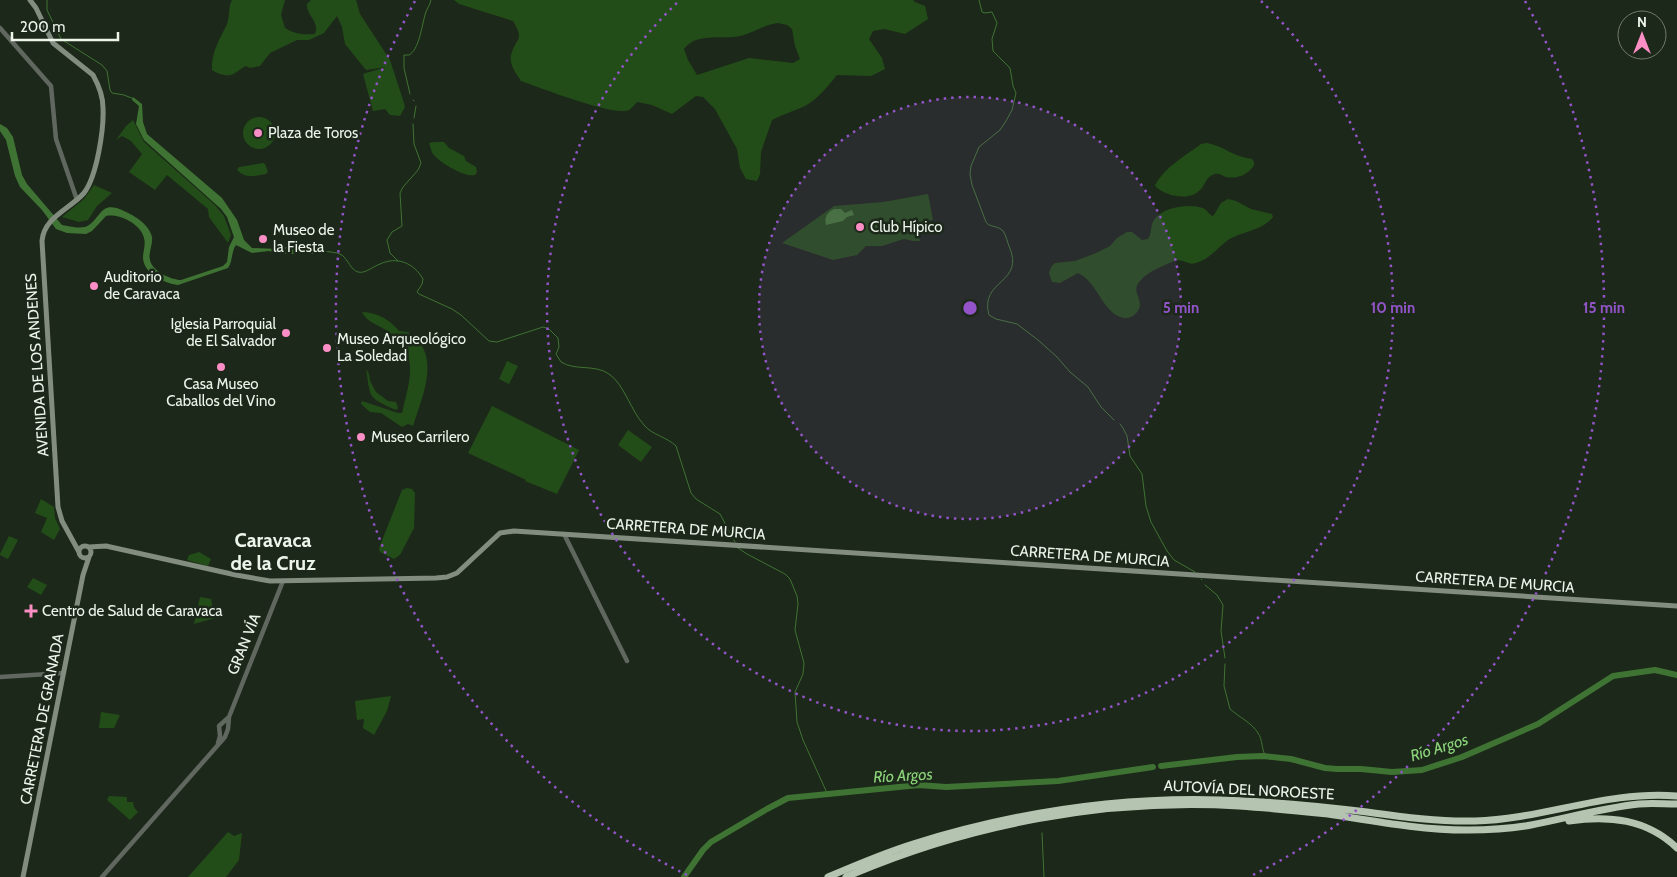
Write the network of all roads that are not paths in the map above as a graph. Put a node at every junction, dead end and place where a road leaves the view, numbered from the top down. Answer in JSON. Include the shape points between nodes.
{"nodes":[{"id":1,"x":30,"y":0,"type":"edge"},
{"id":2,"x":0,"y":28,"type":"edge"},
{"id":3,"x":77,"y":200,"type":"junction"},
{"id":4,"x":564,"y":534,"type":"junction"},
{"id":5,"x":72,"y":540,"type":"junction"},
{"id":6,"x":87,"y":552,"type":"junction"},
{"id":7,"x":283,"y":581,"type":"junction"},
{"id":8,"x":1677,"y":606,"type":"edge"},
{"id":9,"x":627,"y":661,"type":"dead end"},
{"id":10,"x":64,"y":673,"type":"junction"},
{"id":11,"x":0,"y":677,"type":"edge"},
{"id":12,"x":229,"y":717,"type":"junction"},
{"id":13,"x":223,"y":723,"type":"junction"},
{"id":14,"x":228,"y":729,"type":"junction"},
{"id":15,"x":220,"y":730,"type":"junction"},
{"id":16,"x":217,"y":745,"type":"junction"},
{"id":17,"x":1677,"y":792,"type":"edge"},
{"id":18,"x":1624,"y":796,"type":"junction"},
{"id":19,"x":1677,"y":796,"type":"edge"},
{"id":20,"x":1677,"y":804,"type":"edge"},
{"id":21,"x":1529,"y":826,"type":"junction"},
{"id":22,"x":1677,"y":848,"type":"edge"},
{"id":23,"x":23,"y":877,"type":"edge"},
{"id":24,"x":102,"y":877,"type":"edge"},
{"id":25,"x":828,"y":877,"type":"edge"},
{"id":26,"x":846,"y":877,"type":"edge"}],
"edges":[{"from":1,"to":3,"type":"main road","name":"AVENIDA DE LOS ANDENES","via":[[53,43],[90,71],[102,98],[103,118],[96,165],[89,184]]},
{"from":2,"to":3,"type":"street","via":[[51,86],[56,139]]},
{"from":3,"to":5,"type":"main road","name":"AVENIDA DE LOS ANDENES","via":[[48,224],[42,244],[58,507]]},
{"from":4,"to":7,"type":"main road","name":"CARRETERA DE MURCIA","via":[[502,532],[462,569],[448,577]]},
{"from":4,"to":8,"type":"main road","name":"CARRETERA DE MURCIA"},
{"from":4,"to":9,"type":"street"},
{"from":5,"to":6,"type":"main road"},
{"from":5,"to":6,"type":"main road","name":"AVENIDA DE LOS ANDENES","via":[[79,552]]},
{"from":6,"to":7,"type":"main road","via":[[101,546],[259,579]]},
{"from":6,"to":10,"type":"main road","name":"CARRETERA DE GRANADA"},
{"from":7,"to":12,"type":"street","name":"GRAN VÍA"},
{"from":10,"to":11,"type":"street"},
{"from":10,"to":23,"type":"main road","name":"CARRETERA DE GRANADA"},
{"from":12,"to":13,"type":"street"},
{"from":12,"to":14,"type":"street"},
{"from":13,"to":14,"type":"street"},
{"from":13,"to":15,"type":"street"},
{"from":14,"to":15,"type":"street"},
{"from":14,"to":16,"type":"street"},
{"from":15,"to":16,"type":"street"},
{"from":16,"to":24,"type":"street"},
{"from":17,"to":18,"type":"highway","via":[[1654,791]]},
{"from":18,"to":19,"type":"highway","name":"AUTOVÍA DEL NOROESTE"},
{"from":18,"to":25,"type":"highway","name":"AUTOVÍA DEL NOROESTE","via":[[1521,818],[1474,821],[1204,798],[1149,799],[1042,812],[961,830],[911,845]]},
{"from":20,"to":21,"type":"highway","name":"AUTOVÍA DEL NOROESTE","via":[[1641,804]]},
{"from":21,"to":22,"type":"highway","via":[[1587,818],[1625,820],[1664,836]]},
{"from":21,"to":26,"type":"highway","name":"AUTOVÍA DEL NOROESTE","via":[[1464,830],[1239,806],[1139,807],[1070,814],[962,836],[906,853]]}]}
